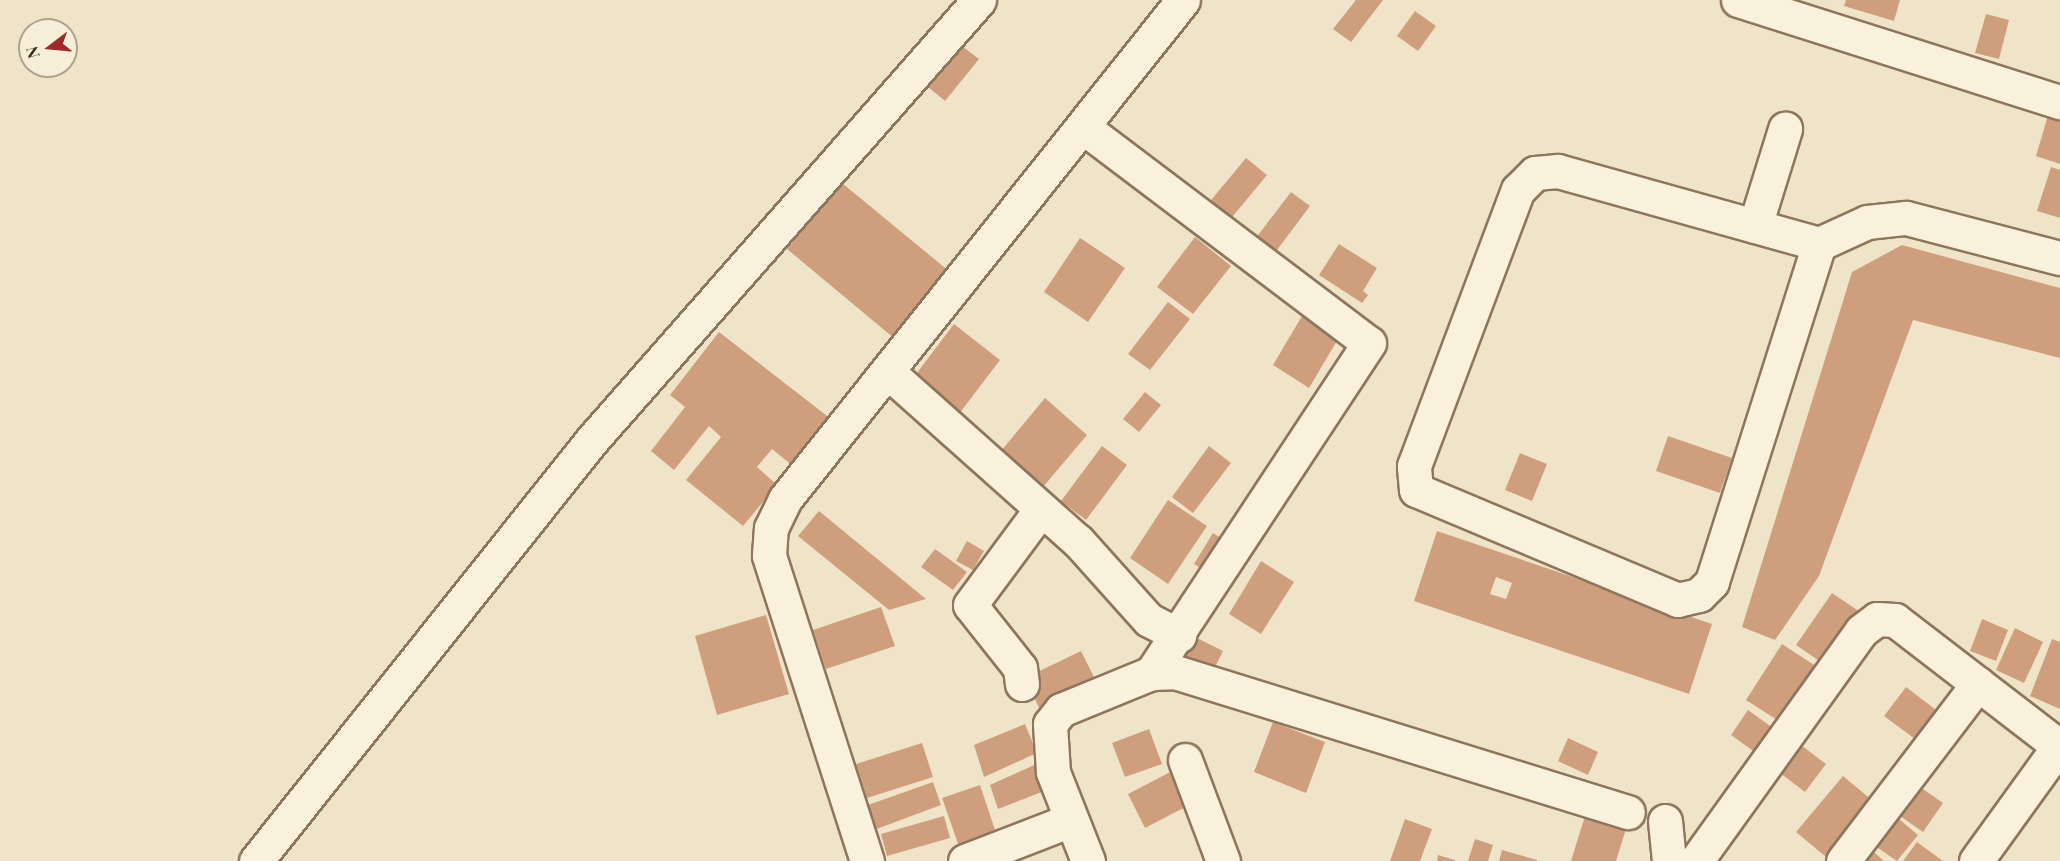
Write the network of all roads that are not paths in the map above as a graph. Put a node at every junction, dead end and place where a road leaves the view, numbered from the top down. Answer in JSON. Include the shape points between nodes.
{"nodes":[{"id":1,"x":979,"y":0,"type":"edge"},
{"id":2,"x":1183,"y":0,"type":"edge"},
{"id":3,"x":1738,"y":0,"type":"edge"},
{"id":4,"x":2060,"y":102,"type":"edge"},
{"id":5,"x":1083,"y":127,"type":"junction"},
{"id":6,"x":1785,"y":129,"type":"dead end"},
{"id":7,"x":1755,"y":226,"type":"junction"},
{"id":8,"x":1819,"y":244,"type":"junction"},
{"id":9,"x":2060,"y":258,"type":"edge"},
{"id":10,"x":888,"y":372,"type":"junction"},
{"id":11,"x":1041,"y":509,"type":"junction"},
{"id":12,"x":1179,"y":635,"type":"junction"},
{"id":13,"x":1151,"y":673,"type":"junction"},
{"id":14,"x":1022,"y":684,"type":"dead end"},
{"id":15,"x":1978,"y":684,"type":"junction"},
{"id":16,"x":2059,"y":746,"type":"edge"},
{"id":17,"x":1185,"y":760,"type":"dead end"},
{"id":18,"x":1628,"y":812,"type":"dead end"},
{"id":19,"x":1071,"y":820,"type":"junction"},
{"id":20,"x":1665,"y":820,"type":"dead end"},
{"id":21,"x":256,"y":861,"type":"edge"},
{"id":22,"x":867,"y":861,"type":"edge"},
{"id":23,"x":965,"y":861,"type":"edge"},
{"id":24,"x":1088,"y":861,"type":"edge"},
{"id":25,"x":1223,"y":861,"type":"edge"},
{"id":26,"x":1669,"y":861,"type":"edge"},
{"id":27,"x":1696,"y":861,"type":"edge"},
{"id":28,"x":1843,"y":861,"type":"edge"},
{"id":29,"x":1976,"y":861,"type":"edge"}],
"edges":[{"from":1,"to":21,"type":"street","via":[[592,440]]},
{"from":2,"to":5,"type":"street"},
{"from":3,"to":4,"type":"street"},
{"from":5,"to":10,"type":"street"},
{"from":5,"to":12,"type":"street","via":[[1369,343]]},
{"from":6,"to":7,"type":"street"},
{"from":7,"to":8,"type":"street"},
{"from":7,"to":8,"type":"street","via":[[1558,171],[1535,173],[1518,190],[1414,466],[1416,489],[1678,600],[1699,595],[1712,582]]},
{"from":8,"to":9,"type":"street","via":[[1867,222],[1905,218]]},
{"from":10,"to":11,"type":"street"},
{"from":10,"to":22,"type":"street","via":[[785,499],[771,528],[769,555]]},
{"from":11,"to":12,"type":"street","via":[[1149,620]]},
{"from":11,"to":14,"type":"street","via":[[970,605],[1020,668]]},
{"from":12,"to":13,"type":"street"},
{"from":13,"to":18,"type":"street","via":[[1175,672]]},
{"from":13,"to":19,"type":"street","via":[[1061,710],[1050,724],[1049,756]]},
{"from":15,"to":16,"type":"street"},
{"from":15,"to":27,"type":"street","via":[[1895,620],[1876,619],[1861,632]]},
{"from":15,"to":28,"type":"street"},
{"from":16,"to":29,"type":"street"},
{"from":17,"to":25,"type":"street"},
{"from":19,"to":23,"type":"street"},
{"from":19,"to":24,"type":"street"},
{"from":20,"to":26,"type":"street"}]}
